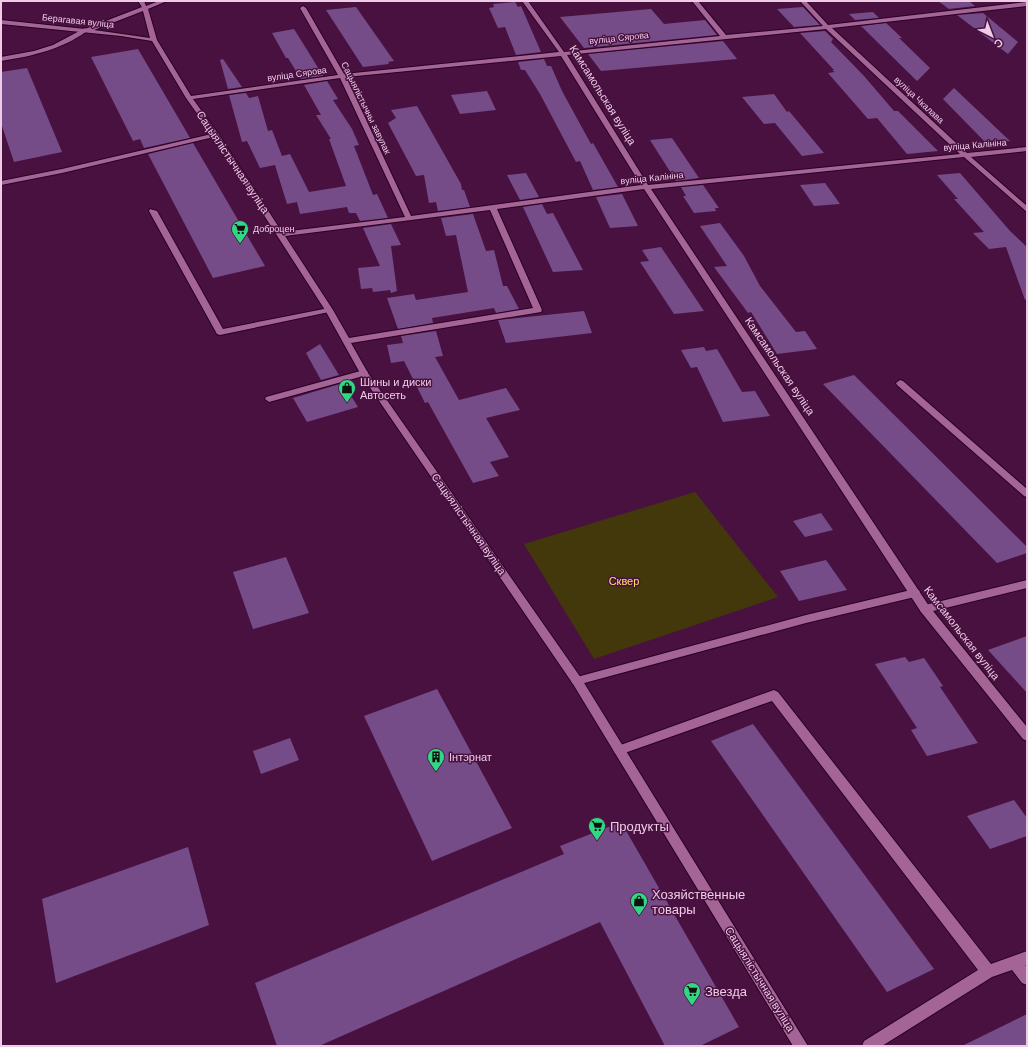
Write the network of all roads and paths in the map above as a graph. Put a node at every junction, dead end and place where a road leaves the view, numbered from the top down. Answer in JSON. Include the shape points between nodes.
{"nodes":[{"id":1,"x":164,"y":1,"type":"edge"},
{"id":2,"x":525,"y":1,"type":"edge"},
{"id":3,"x":694,"y":1,"type":"edge"},
{"id":4,"x":803,"y":1,"type":"edge"},
{"id":5,"x":143,"y":4,"type":"edge"},
{"id":6,"x":1027,"y":4,"type":"edge"},
{"id":7,"x":303,"y":8,"type":"dead end"},
{"id":8,"x":1,"y":22,"type":"edge"},
{"id":9,"x":827,"y":27,"type":"junction"},
{"id":10,"x":85,"y":30,"type":"junction"},
{"id":11,"x":723,"y":36,"type":"junction"},
{"id":12,"x":154,"y":40,"type":"junction"},
{"id":13,"x":562,"y":54,"type":"junction"},
{"id":14,"x":1,"y":59,"type":"edge"},
{"id":15,"x":342,"y":76,"type":"junction"},
{"id":16,"x":190,"y":98,"type":"junction"},
{"id":17,"x":216,"y":135,"type":"junction"},
{"id":18,"x":1027,"y":149,"type":"edge"},
{"id":19,"x":965,"y":155,"type":"junction"},
{"id":20,"x":1,"y":183,"type":"edge"},
{"id":21,"x":646,"y":187,"type":"junction"},
{"id":22,"x":492,"y":207,"type":"junction"},
{"id":23,"x":1027,"y":210,"type":"edge"},
{"id":24,"x":154,"y":211,"type":"dead end"},
{"id":25,"x":409,"y":219,"type":"junction"},
{"id":26,"x":280,"y":234,"type":"junction"},
{"id":27,"x":329,"y":310,"type":"junction"},
{"id":28,"x":346,"y":341,"type":"junction"},
{"id":29,"x":364,"y":373,"type":"junction"},
{"id":30,"x":900,"y":383,"type":"dead end"},
{"id":31,"x":269,"y":399,"type":"dead end"},
{"id":32,"x":1027,"y":494,"type":"edge"},
{"id":33,"x":1027,"y":584,"type":"edge"},
{"id":34,"x":915,"y":593,"type":"junction"},
{"id":35,"x":926,"y":609,"type":"junction"},
{"id":36,"x":577,"y":682,"type":"junction"},
{"id":37,"x":1027,"y":736,"type":"edge"},
{"id":38,"x":619,"y":750,"type":"junction"},
{"id":39,"x":1021,"y":961,"type":"edge"},
{"id":40,"x":988,"y":972,"type":"junction"},
{"id":41,"x":1027,"y":978,"type":"edge"},
{"id":42,"x":801,"y":1046,"type":"edge"},
{"id":43,"x":869,"y":1046,"type":"edge"}],
"edges":[{"from":1,"to":5,"type":"street"},
{"from":2,"to":13,"type":"street","name":"Камсамольская вуліца"},
{"from":3,"to":11,"type":"street"},
{"from":4,"to":9,"type":"street","name":"вуліца Чкалава"},
{"from":5,"to":10,"type":"street"},
{"from":5,"to":12,"type":"street","name":"Сацыялістычная вуліца"},
{"from":6,"to":9,"type":"street","name":"вуліца Сярова"},
{"from":7,"to":15,"type":"street","name":"Сацыялістычны завулак"},
{"from":8,"to":10,"type":"street","name":"Берагавая вуліца"},
{"from":9,"to":11,"type":"street","name":"вуліца Сярова"},
{"from":9,"to":19,"type":"street","name":"вуліца Чкалава"},
{"from":10,"to":12,"type":"street","name":"Берагавая вуліца"},
{"from":10,"to":14,"type":"street","via":[[58,46],[34,54]]},
{"from":11,"to":13,"type":"street","name":"вуліца Сярова"},
{"from":12,"to":16,"type":"street","name":"Сацыялістычная вуліца"},
{"from":13,"to":15,"type":"street","name":"вуліца Сярова"},
{"from":13,"to":21,"type":"street","name":"Камсамольская вуліца"},
{"from":15,"to":16,"type":"street","name":"вуліца Сярова"},
{"from":15,"to":25,"type":"street","name":"Сацыялістычны завулак"},
{"from":16,"to":17,"type":"street","name":"Сацыялістычная вуліца"},
{"from":17,"to":20,"type":"street"},
{"from":17,"to":26,"type":"street","name":"Сацыялістычная вуліца"},
{"from":18,"to":19,"type":"street","name":"вуліца Калініна"},
{"from":19,"to":21,"type":"street","name":"вуліца Калініна"},
{"from":19,"to":23,"type":"street","name":"вуліца Чкалава"},
{"from":21,"to":22,"type":"street","name":"вуліца Калініна"},
{"from":21,"to":34,"type":"street","name":"Камсамольская вуліца"},
{"from":22,"to":25,"type":"street","name":"вуліца Калініна"},
{"from":22,"to":28,"type":"street","via":[[538,310]]},
{"from":24,"to":27,"type":"street","via":[[220,332]]},
{"from":25,"to":26,"type":"street","name":"вуліца Калініна"},
{"from":26,"to":27,"type":"street","name":"Сацыялістычная вуліца"},
{"from":27,"to":28,"type":"street","name":"Сацыялістычная вуліца"},
{"from":28,"to":29,"type":"street","name":"Сацыялістычная вуліца"},
{"from":29,"to":31,"type":"street"},
{"from":29,"to":36,"type":"street","name":"Сацыялістычная вуліца"},
{"from":30,"to":32,"type":"street"},
{"from":33,"to":35,"type":"street"},
{"from":34,"to":35,"type":"street","name":"Камсамольская вуліца"},
{"from":34,"to":36,"type":"street","via":[[806,619]]},
{"from":35,"to":37,"type":"street","name":"Камсамольская вуліца"},
{"from":36,"to":38,"type":"street","name":"Сацыялістычная вуліца"},
{"from":38,"to":40,"type":"street","via":[[774,695]]},
{"from":38,"to":42,"type":"street","name":"Сацыялістычная вуліца"},
{"from":39,"to":40,"type":"street"},
{"from":39,"to":41,"type":"street"},
{"from":40,"to":43,"type":"street"}]}
